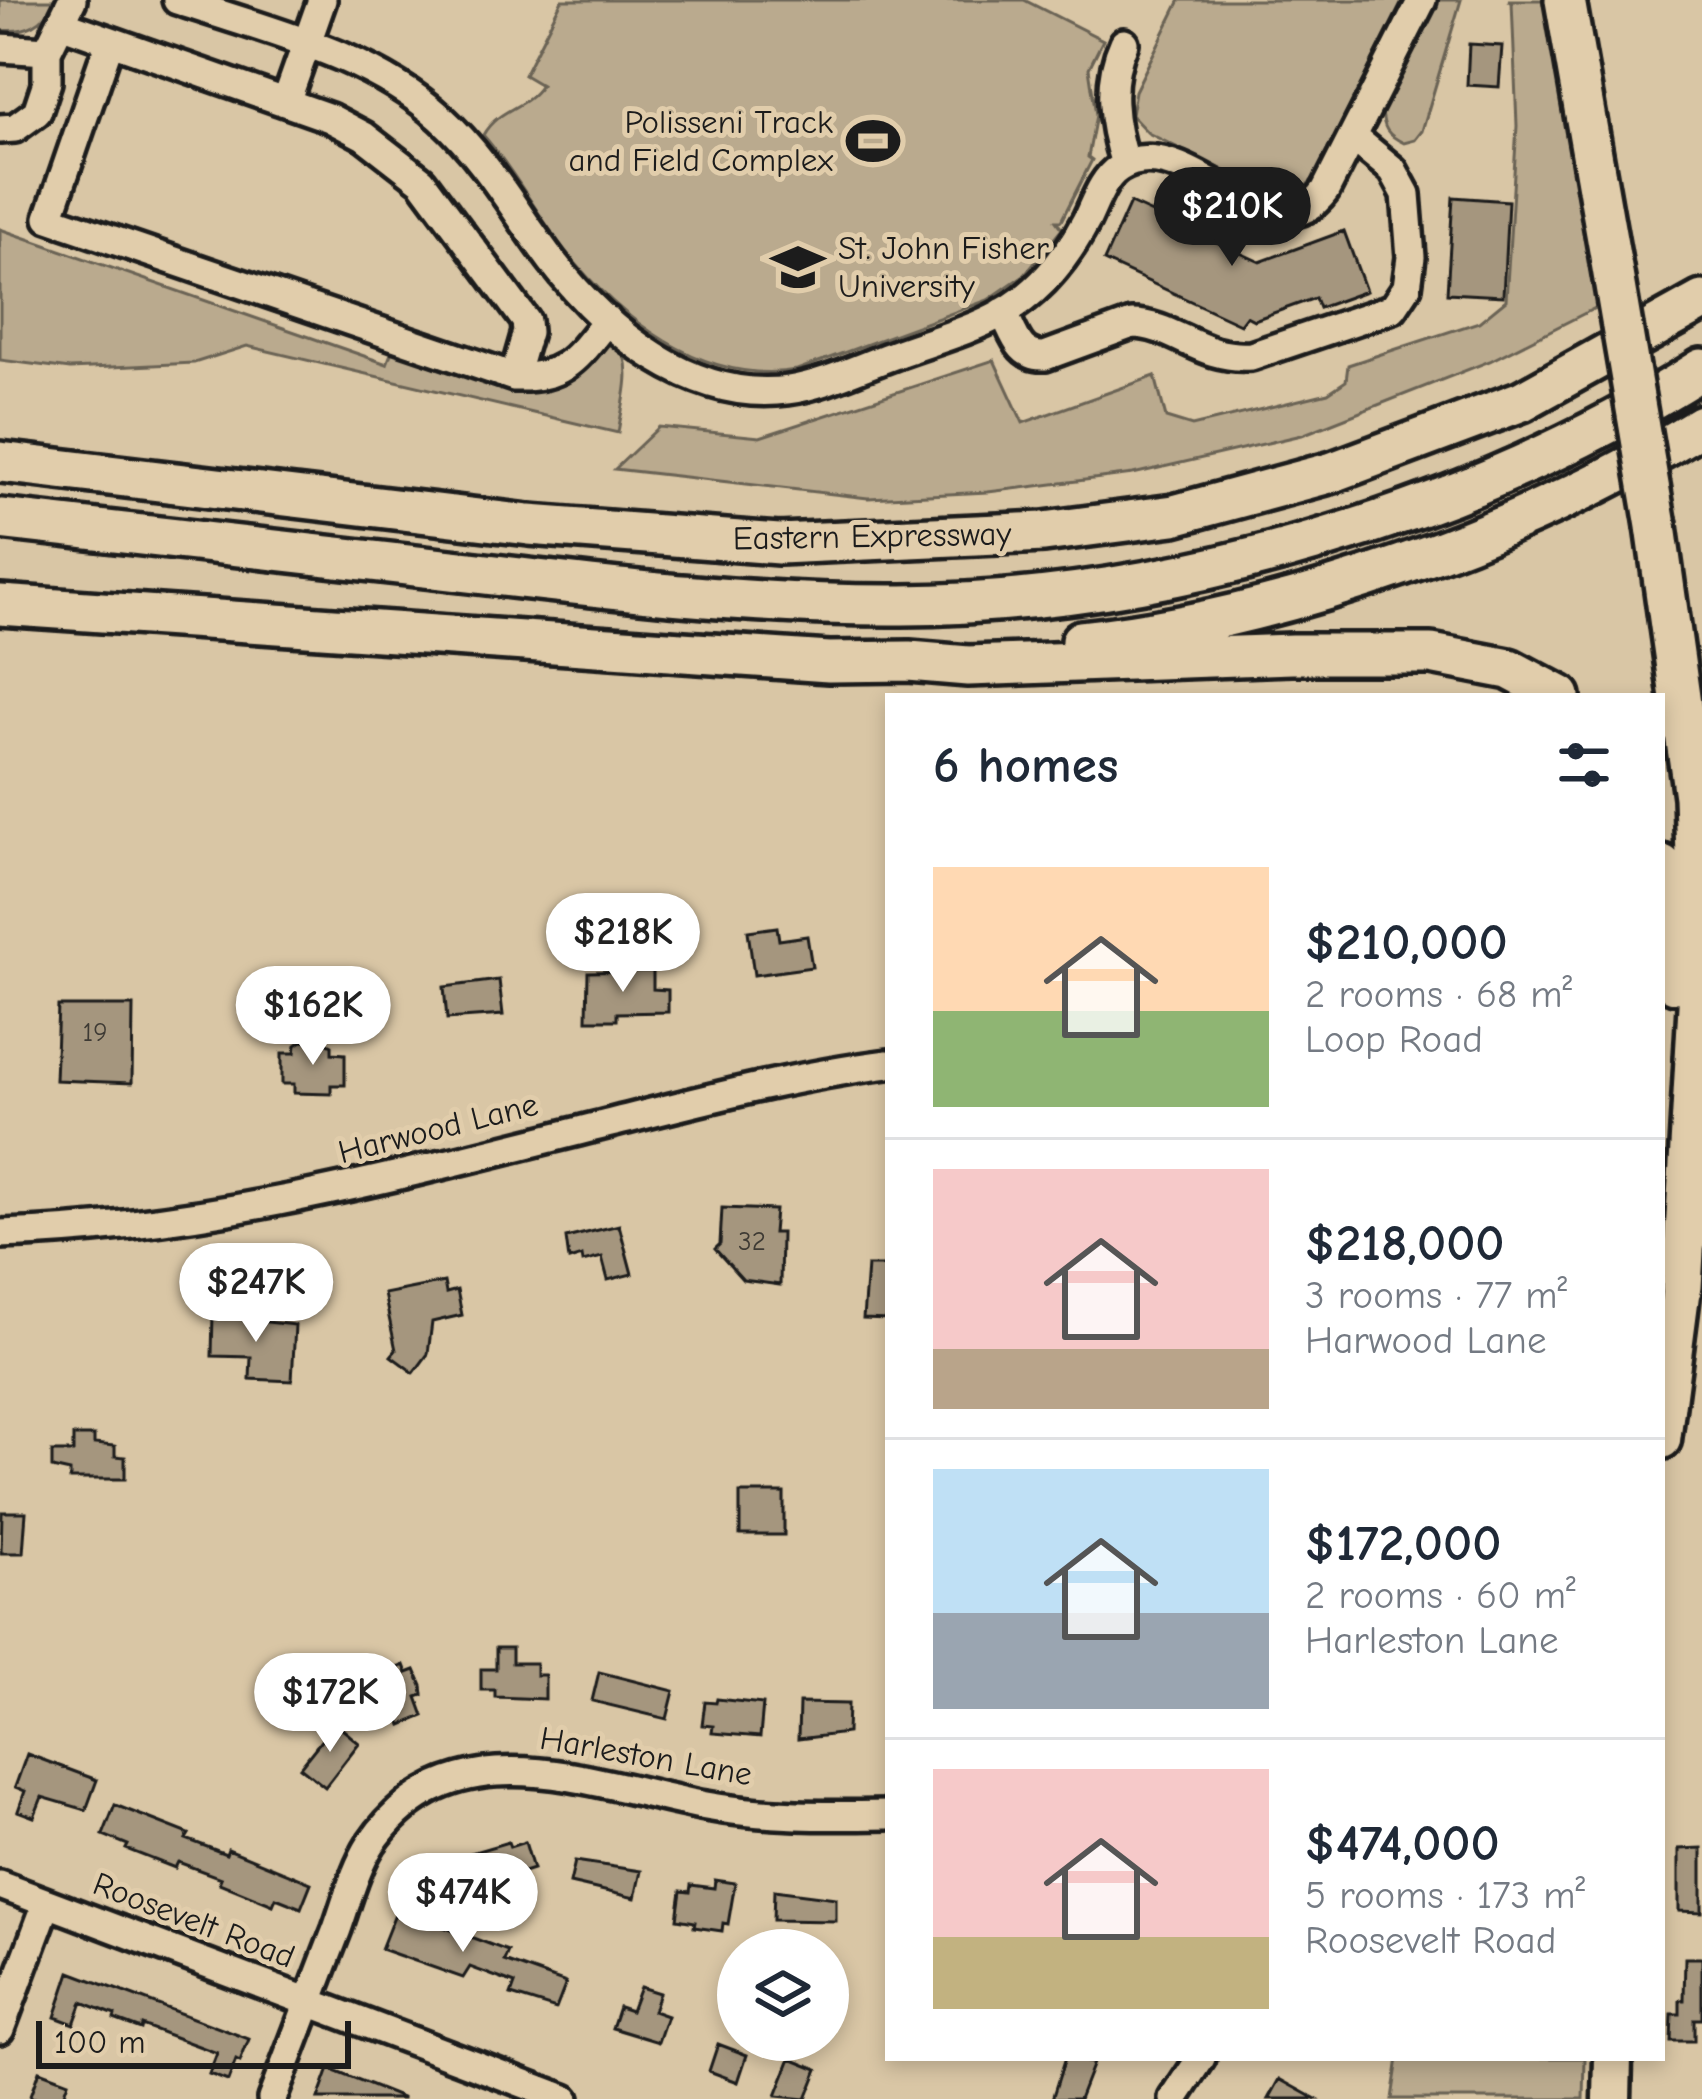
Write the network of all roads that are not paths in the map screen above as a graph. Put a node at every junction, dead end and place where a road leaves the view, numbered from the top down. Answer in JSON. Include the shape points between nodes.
{"nodes":[{"id":1,"x":177,"y":0,"type":"edge"},
{"id":2,"x":322,"y":0,"type":"edge"},
{"id":3,"x":1422,"y":0,"type":"edge"},
{"id":4,"x":1564,"y":0,"type":"edge"},
{"id":5,"x":1592,"y":0,"type":"edge"},
{"id":6,"x":67,"y":12,"type":"edge"},
{"id":7,"x":110,"y":40,"type":"junction"},
{"id":8,"x":1124,"y":44,"type":"dead end"},
{"id":9,"x":306,"y":45,"type":"junction"},
{"id":10,"x":0,"y":47,"type":"edge"},
{"id":11,"x":47,"y":50,"type":"junction"},
{"id":12,"x":286,"y":102,"type":"junction"},
{"id":13,"x":0,"y":129,"type":"edge"},
{"id":14,"x":1353,"y":137,"type":"junction"},
{"id":15,"x":1125,"y":164,"type":"junction"},
{"id":16,"x":1622,"y":256,"type":"junction"},
{"id":17,"x":1702,"y":301,"type":"edge"},
{"id":18,"x":1004,"y":312,"type":"junction"},
{"id":19,"x":607,"y":320,"type":"junction"},
{"id":20,"x":1702,"y":369,"type":"edge"},
{"id":21,"x":514,"y":377,"type":"junction"},
{"id":22,"x":1702,"y":425,"type":"edge"},
{"id":23,"x":0,"y":462,"type":"edge"},
{"id":24,"x":0,"y":520,"type":"edge"},
{"id":25,"x":1667,"y":520,"type":"junction"},
{"id":26,"x":0,"y":605,"type":"edge"},
{"id":27,"x":909,"y":662,"type":"junction"},
{"id":28,"x":1702,"y":669,"type":"edge"},
{"id":29,"x":1554,"y":693,"type":"edge"},
{"id":30,"x":1665,"y":876,"type":"edge"},
{"id":31,"x":885,"y":1065,"type":"edge"},
{"id":32,"x":1702,"y":1191,"type":"edge"},
{"id":33,"x":0,"y":1234,"type":"edge"},
{"id":34,"x":1702,"y":1237,"type":"edge"},
{"id":35,"x":1682,"y":1287,"type":"junction"},
{"id":36,"x":1665,"y":1417,"type":"edge"},
{"id":37,"x":885,"y":1814,"type":"edge"},
{"id":38,"x":0,"y":1885,"type":"edge"},
{"id":39,"x":47,"y":1903,"type":"junction"},
{"id":40,"x":309,"y":2003,"type":"junction"},
{"id":41,"x":0,"y":2029,"type":"edge"},
{"id":42,"x":1199,"y":2061,"type":"edge"},
{"id":43,"x":1613,"y":2061,"type":"edge"},
{"id":44,"x":272,"y":2099,"type":"edge"},
{"id":45,"x":566,"y":2099,"type":"edge"},
{"id":46,"x":1174,"y":2099,"type":"edge"},
{"id":47,"x":1612,"y":2099,"type":"edge"}],
"edges":[{"from":1,"to":9,"type":"street"},
{"from":2,"to":9,"type":"street"},
{"from":3,"to":14,"type":"street"},
{"from":4,"to":16,"type":"highway"},
{"from":5,"to":16,"type":"highway"},
{"from":6,"to":7,"type":"street"},
{"from":6,"to":11,"type":"street"},
{"from":7,"to":12,"type":"street"},
{"from":7,"to":21,"type":"street","via":[[49,218]]},
{"from":8,"to":15,"type":"street","via":[[1111,88]]},
{"from":9,"to":12,"type":"street"},
{"from":9,"to":19,"type":"street","via":[[380,75],[441,118]]},
{"from":10,"to":11,"type":"street"},
{"from":11,"to":13,"type":"street","via":[[37,112]]},
{"from":12,"to":21,"type":"street","via":[[364,136],[440,202],[526,321]]},
{"from":14,"to":15,"type":"street","via":[[1318,200],[1292,213],[1260,208],[1167,161]]},
{"from":14,"to":18,"type":"street","via":[[1393,170],[1406,194],[1411,257],[1394,308],[1229,358],[1146,324],[1033,357]]},
{"from":15,"to":18,"type":"street","via":[[1049,277]]},
{"from":16,"to":25,"type":"highway"},
{"from":17,"to":23,"type":"highway","name":"Eastern Expressway","via":[[1522,401],[1333,472],[1174,515],[1044,532],[756,542],[530,526]]},
{"from":18,"to":19,"type":"street","via":[[823,381],[759,392],[688,377]]},
{"from":19,"to":21,"type":"street","via":[[555,374]]},
{"from":20,"to":24,"type":"highway","name":"Eastern Expressway","via":[[1496,475],[1343,531],[1138,582],[1013,598],[906,605],[665,595]]},
{"from":22,"to":27,"type":"highway","via":[[1514,519],[1317,590],[1168,627]]},
{"from":25,"to":28,"type":"highway"},
{"from":25,"to":35,"type":"highway","via":[[1694,797],[1700,971]]},
{"from":26,"to":27,"type":"highway","via":[[743,658]]},
{"from":27,"to":29,"type":"highway","via":[[1431,654],[1509,669]]},
{"from":30,"to":35,"type":"highway","via":[[1676,992],[1668,1200]]},
{"from":31,"to":33,"type":"street","name":"Harwood Lane","via":[[749,1088],[359,1185],[175,1221]]},
{"from":32,"to":35,"type":"highway"},
{"from":34,"to":35,"type":"highway"},
{"from":35,"to":36,"type":"main road"},
{"from":37,"to":40,"type":"street","name":"Harleston Lane","via":[[710,1807],[536,1771],[460,1777],[407,1805],[371,1844]]},
{"from":38,"to":39,"type":"street","name":"Roosevelt Road"},
{"from":39,"to":40,"type":"street","name":"Roosevelt Road"},
{"from":39,"to":41,"type":"street"},
{"from":40,"to":44,"type":"street","name":"Harleston Lane"},
{"from":40,"to":45,"type":"street","name":"Roosevelt Road"},
{"from":42,"to":46,"type":"street"},
{"from":43,"to":47,"type":"main road"}]}
